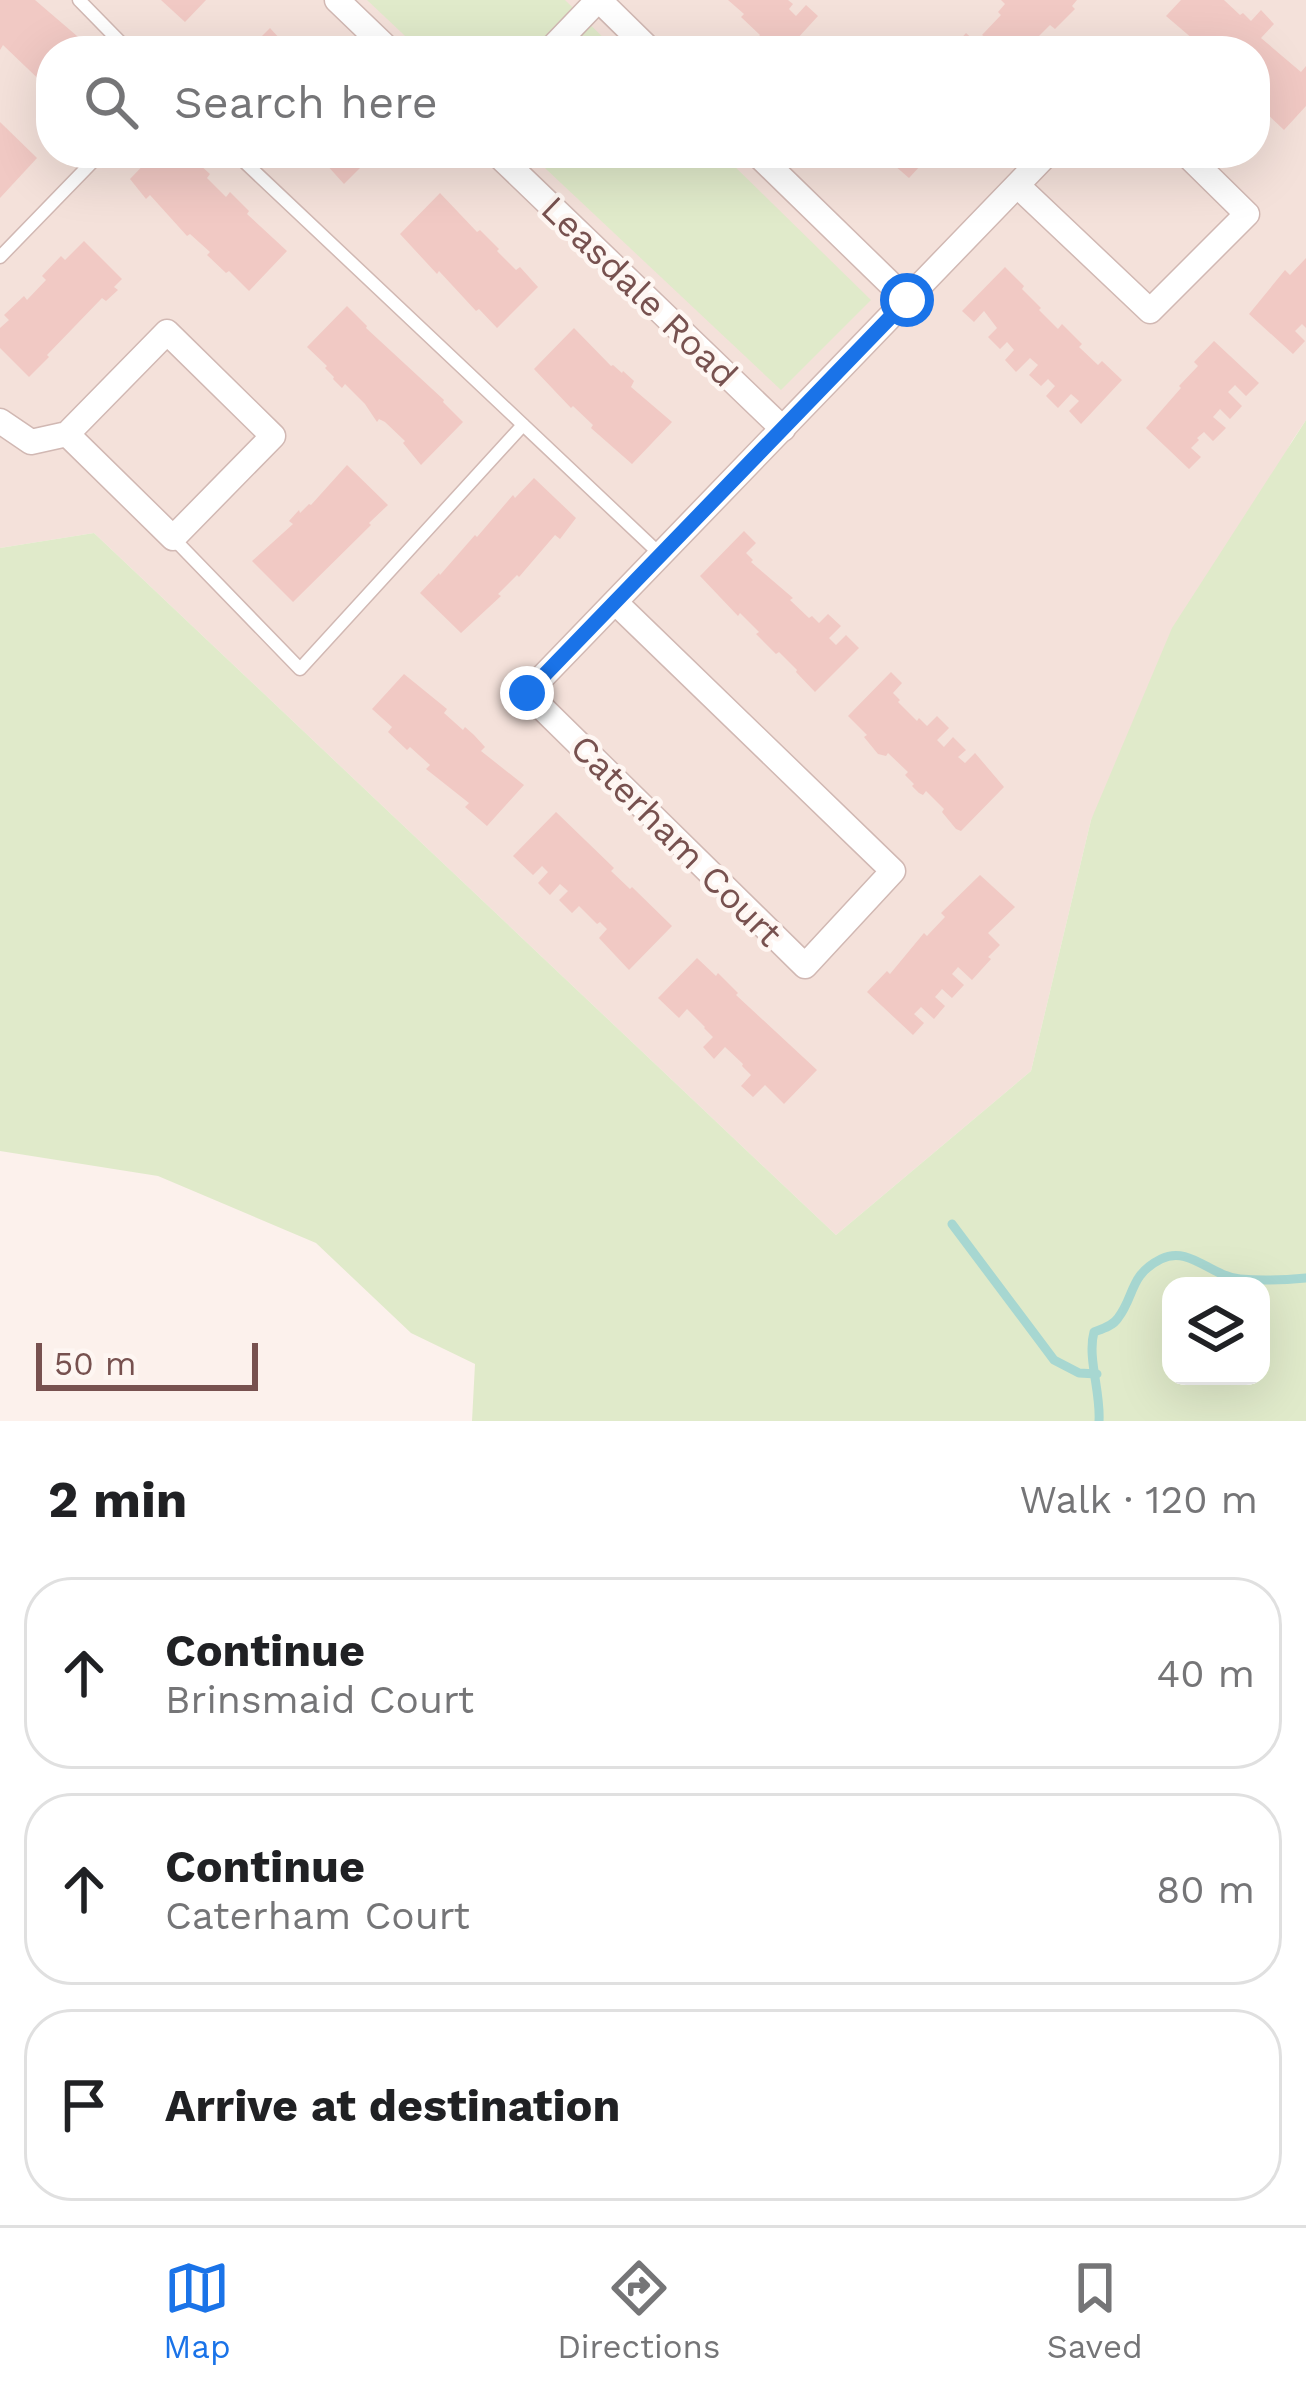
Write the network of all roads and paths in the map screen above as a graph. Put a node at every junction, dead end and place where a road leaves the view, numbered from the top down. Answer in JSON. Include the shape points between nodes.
{"nodes":[{"id":1,"x":79,"y":0,"type":"edge"},
{"id":2,"x":337,"y":0,"type":"edge"},
{"id":3,"x":599,"y":0,"type":"edge"},
{"id":4,"x":114,"y":36,"type":"edge"},
{"id":5,"x":374,"y":36,"type":"edge"},
{"id":6,"x":564,"y":36,"type":"edge"},
{"id":7,"x":636,"y":36,"type":"edge"},
{"id":8,"x":86,"y":168,"type":"edge"},
{"id":9,"x":251,"y":168,"type":"edge"},
{"id":10,"x":512,"y":168,"type":"edge"},
{"id":11,"x":771,"y":168,"type":"edge"},
{"id":12,"x":1034,"y":168,"type":"edge"},
{"id":13,"x":1200,"y":168,"type":"edge"},
{"id":14,"x":1018,"y":186,"type":"junction"},
{"id":15,"x":0,"y":257,"type":"edge"},
{"id":16,"x":907,"y":300,"type":"junction"},
{"id":17,"x":523,"y":425,"type":"junction"},
{"id":18,"x":2,"y":427,"type":"edge"},
{"id":19,"x":783,"y":429,"type":"junction"},
{"id":20,"x":67,"y":434,"type":"junction"},
{"id":21,"x":173,"y":538,"type":"junction"},
{"id":22,"x":661,"y":555,"type":"junction"},
{"id":23,"x":615,"y":602,"type":"junction"}],
"edges":[{"from":1,"to":4,"type":"lane"},
{"from":2,"to":5,"type":"street"},
{"from":3,"to":6,"type":"street"},
{"from":3,"to":7,"type":"street"},
{"from":8,"to":15,"type":"lane"},
{"from":9,"to":17,"type":"lane"},
{"from":10,"to":19,"type":"street","name":"Leasdale Road"},
{"from":11,"to":16,"type":"street"},
{"from":12,"to":14,"type":"street","name":"Caterham Court"},
{"from":13,"to":14,"type":"street","via":[[1247,214],[1150,311]]},
{"from":14,"to":16,"type":"street","name":"Caterham Court"},
{"from":16,"to":19,"type":"street","name":"Caterham Court"},
{"from":17,"to":21,"type":"lane","via":[[300,669]]},
{"from":17,"to":22,"type":"lane"},
{"from":18,"to":20,"type":"street","via":[[31,442]]},
{"from":19,"to":22,"type":"street","name":"Caterham Court"},
{"from":20,"to":21,"type":"street"},
{"from":20,"to":21,"type":"street","via":[[167,332],[274,436]]},
{"from":22,"to":23,"type":"street","name":"Caterham Court"},
{"from":23,"to":23,"type":"street","name":"Caterham Court","via":[[893,871],[805,966],[527,693]]}]}
